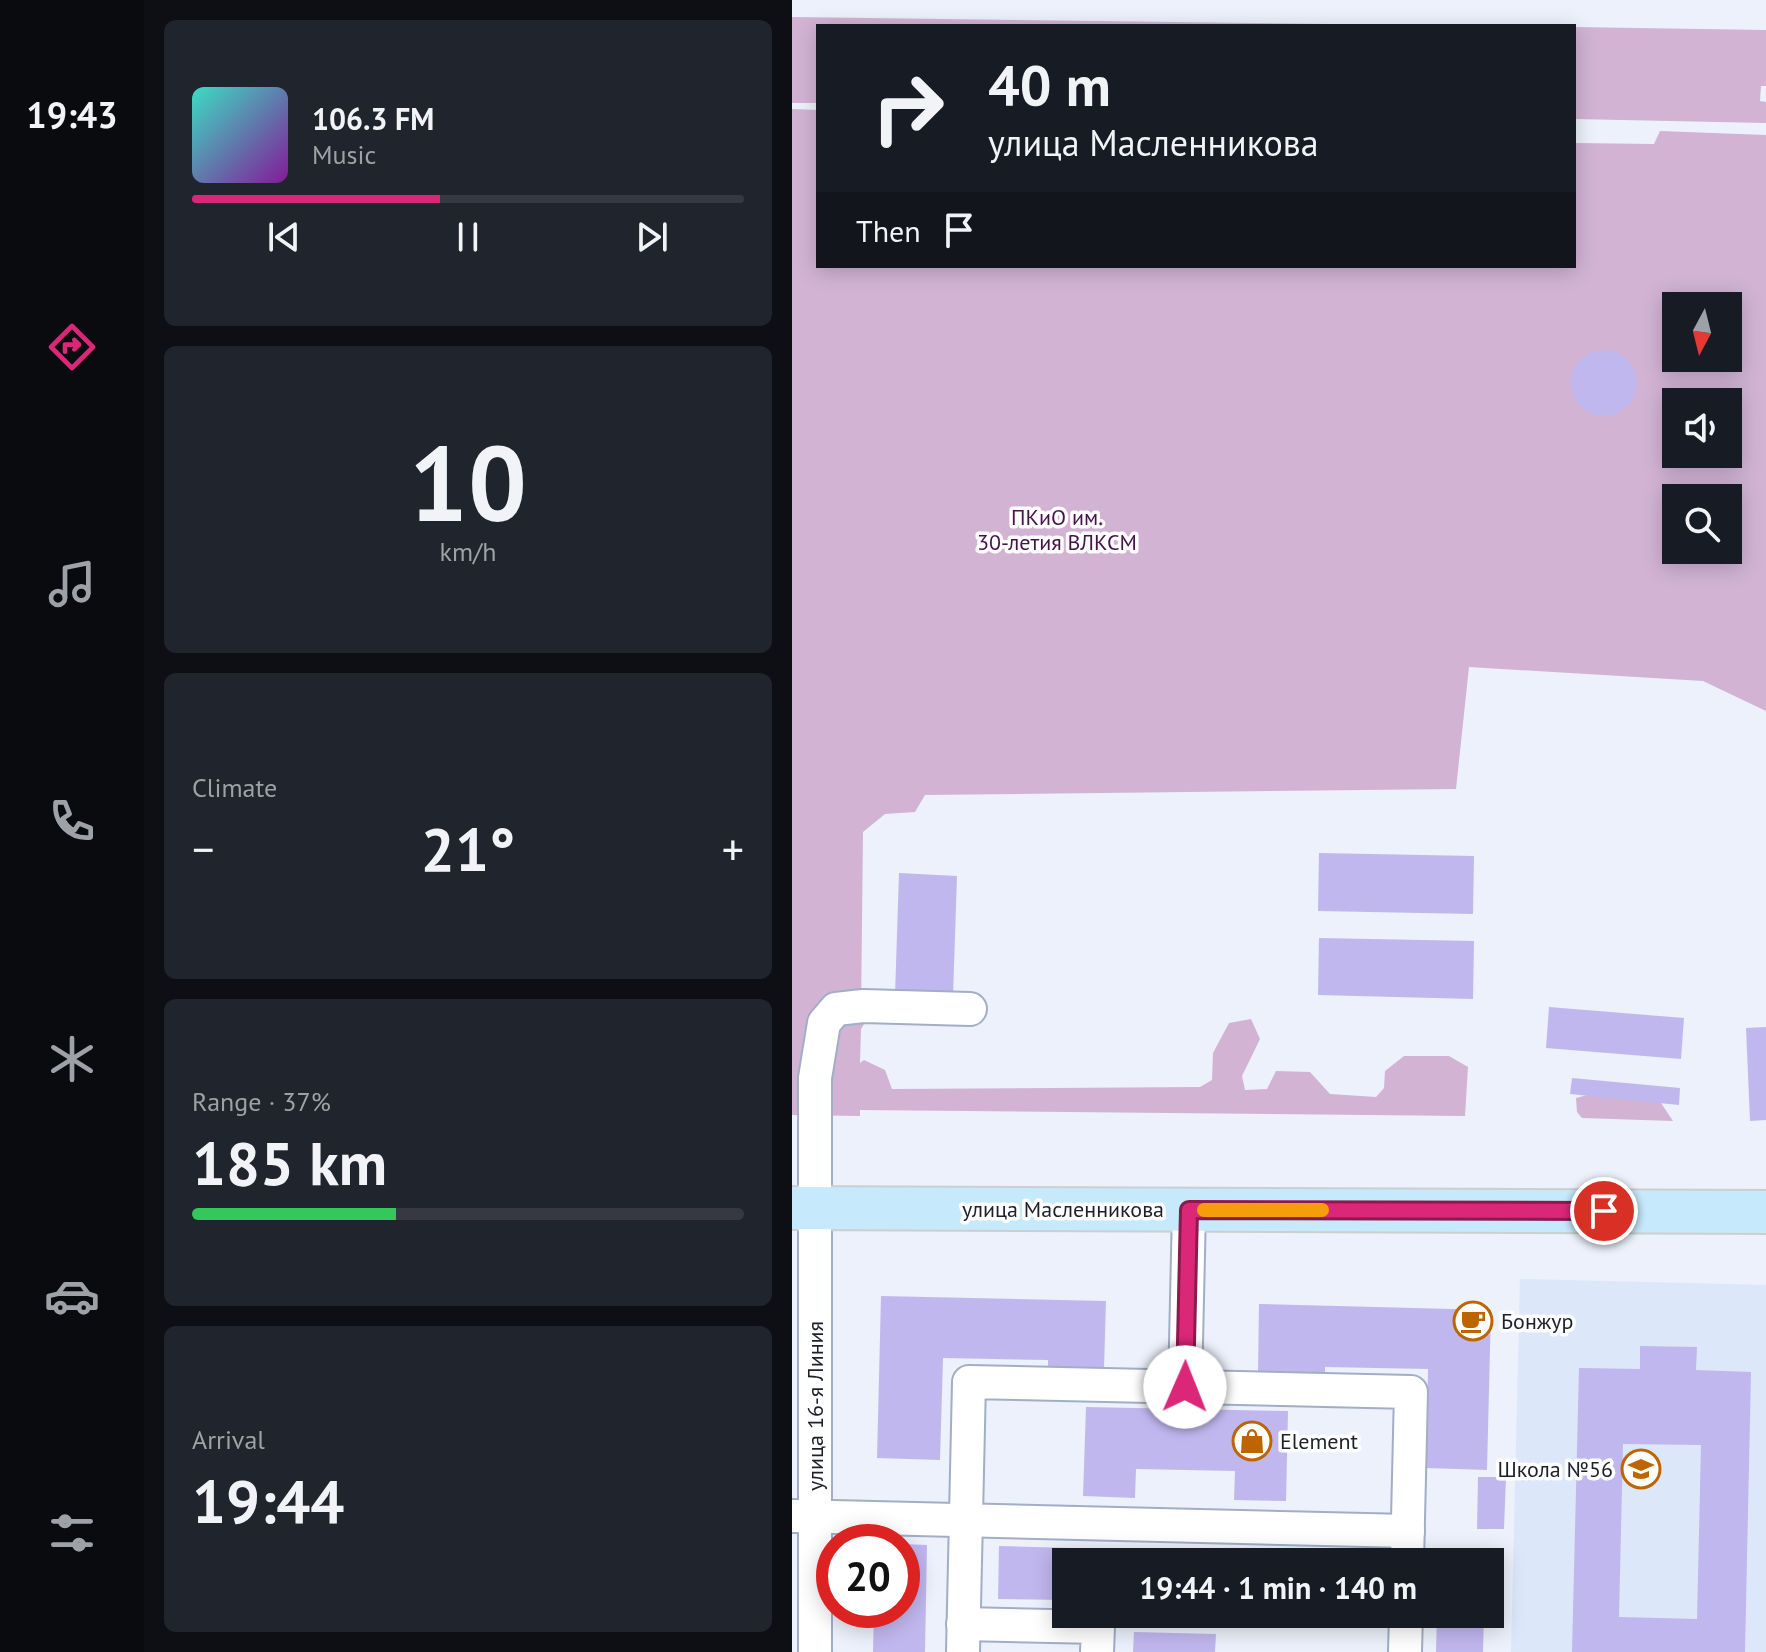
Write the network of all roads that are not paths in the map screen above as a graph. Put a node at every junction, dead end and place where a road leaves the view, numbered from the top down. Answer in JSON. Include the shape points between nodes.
{"nodes":[{"id":1,"x":970,"y":1009,"type":"dead end"},
{"id":2,"x":804,"y":1208,"type":"edge"},
{"id":3,"x":1189,"y":1210,"type":"junction"},
{"id":4,"x":1766,"y":1212,"type":"edge"},
{"id":5,"x":1185,"y":1387,"type":"junction"},
{"id":6,"x":804,"y":1516,"type":"edge"},
{"id":7,"x":966,"y":1520,"type":"junction"},
{"id":8,"x":1407,"y":1546,"type":"edge"},
{"id":9,"x":1406,"y":1628,"type":"edge"},
{"id":10,"x":963,"y":1638,"type":"edge"},
{"id":11,"x":807,"y":1650,"type":"edge"},
{"id":12,"x":1097,"y":1652,"type":"edge"},
{"id":13,"x":1405,"y":1652,"type":"edge"}],
"edges":[{"from":1,"to":2,"type":"street","name":"улица 16-я Линия","via":[[863,1006],[836,1009],[824,1023]]},
{"from":2,"to":3,"type":"main road","name":"улица Масленникова"},
{"from":2,"to":6,"type":"street","name":"улица 16-я Линия"},
{"from":3,"to":4,"type":"main road","name":"улица Масленникова"},
{"from":3,"to":5,"type":"street"},
{"from":5,"to":7,"type":"street","via":[[969,1382]]},
{"from":5,"to":8,"type":"street","via":[[1411,1392]]},
{"from":6,"to":7,"type":"street"},
{"from":6,"to":11,"type":"street","name":"улица 16-я Линия"},
{"from":7,"to":8,"type":"street"},
{"from":7,"to":10,"type":"street"},
{"from":9,"to":13,"type":"street"},
{"from":10,"to":12,"type":"street","via":[[1098,1627]]}]}
